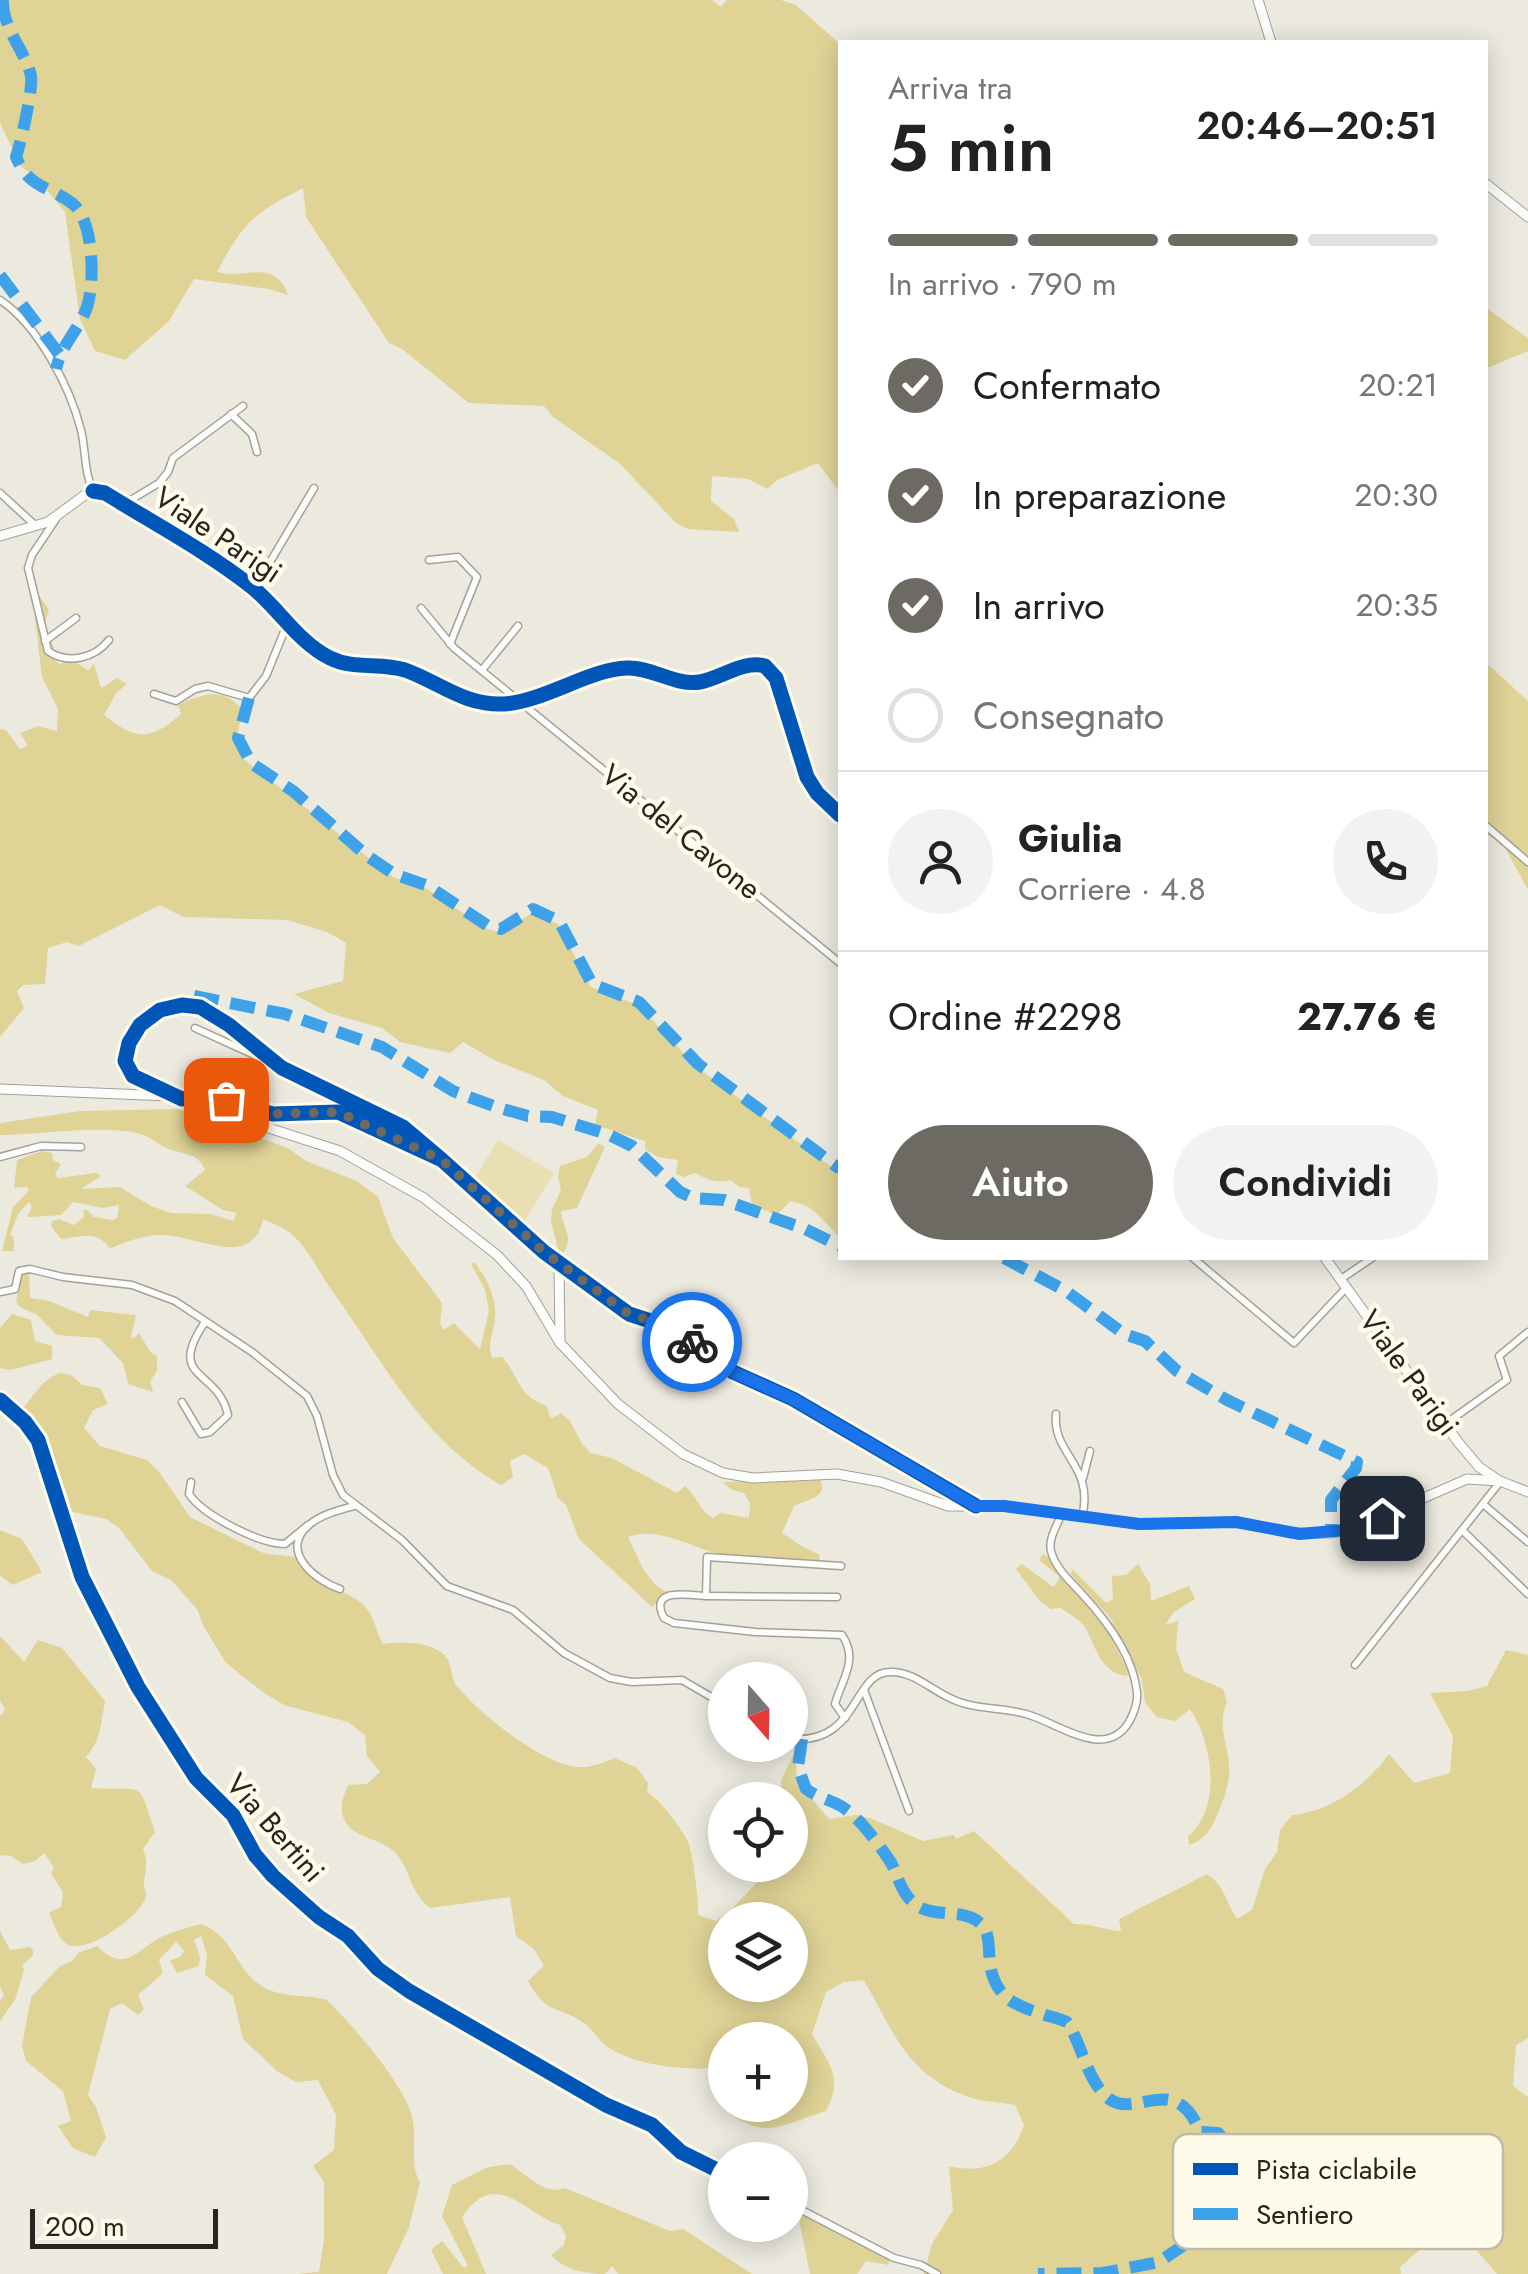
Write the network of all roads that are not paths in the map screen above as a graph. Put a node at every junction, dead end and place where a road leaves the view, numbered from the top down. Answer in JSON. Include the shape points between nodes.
{"nodes":[{"id":1,"x":1258,"y":0,"type":"edge"},
{"id":2,"x":1270,"y":40,"type":"edge"},
{"id":3,"x":1488,"y":185,"type":"edge"},
{"id":4,"x":1528,"y":217,"type":"edge"},
{"id":5,"x":0,"y":300,"type":"edge"},
{"id":6,"x":243,"y":406,"type":"dead end"},
{"id":7,"x":232,"y":414,"type":"junction"},
{"id":8,"x":257,"y":452,"type":"dead end"},
{"id":9,"x":314,"y":488,"type":"dead end"},
{"id":10,"x":94,"y":490,"type":"junction"},
{"id":11,"x":0,"y":493,"type":"edge"},
{"id":12,"x":123,"y":504,"type":"junction"},
{"id":13,"x":57,"y":518,"type":"junction"},
{"id":14,"x":36,"y":526,"type":"junction"},
{"id":15,"x":0,"y":536,"type":"edge"},
{"id":16,"x":430,"y":560,"type":"dead end"},
{"id":17,"x":254,"y":589,"type":"junction"},
{"id":18,"x":421,"y":608,"type":"dead end"},
{"id":19,"x":76,"y":618,"type":"dead end"},
{"id":20,"x":288,"y":621,"type":"junction"},
{"id":21,"x":518,"y":626,"type":"dead end"},
{"id":22,"x":109,"y":640,"type":"dead end"},
{"id":23,"x":45,"y":641,"type":"junction"},
{"id":24,"x":450,"y":644,"type":"junction"},
{"id":25,"x":482,"y":670,"type":"junction"},
{"id":26,"x":154,"y":694,"type":"dead end"},
{"id":27,"x":522,"y":702,"type":"junction"},
{"id":28,"x":838,"y":813,"type":"edge"},
{"id":29,"x":1488,"y":827,"type":"edge"},
{"id":30,"x":1528,"y":862,"type":"edge"},
{"id":31,"x":838,"y":962,"type":"edge"},
{"id":32,"x":195,"y":1028,"type":"dead end"},
{"id":33,"x":282,"y":1068,"type":"junction"},
{"id":34,"x":0,"y":1089,"type":"edge"},
{"id":35,"x":182,"y":1099,"type":"junction"},
{"id":36,"x":81,"y":1147,"type":"dead end"},
{"id":37,"x":0,"y":1156,"type":"edge"},
{"id":38,"x":442,"y":1160,"type":"junction"},
{"id":39,"x":1196,"y":1260,"type":"edge"},
{"id":40,"x":1327,"y":1260,"type":"edge"},
{"id":41,"x":1370,"y":1260,"type":"edge"},
{"id":42,"x":558,"y":1263,"type":"junction"},
{"id":43,"x":1344,"y":1283,"type":"junction"},
{"id":44,"x":0,"y":1292,"type":"edge"},
{"id":45,"x":205,"y":1322,"type":"junction"},
{"id":46,"x":1528,"y":1332,"type":"edge"},
{"id":47,"x":560,"y":1343,"type":"junction"},
{"id":48,"x":0,"y":1400,"type":"edge"},
{"id":49,"x":182,"y":1402,"type":"dead end"},
{"id":50,"x":1056,"y":1414,"type":"dead end"},
{"id":51,"x":1445,"y":1424,"type":"junction"},
{"id":52,"x":1090,"y":1451,"type":"dead end"},
{"id":53,"x":1083,"y":1478,"type":"junction"},
{"id":54,"x":191,"y":1482,"type":"dead end"},
{"id":55,"x":1500,"y":1482,"type":"junction"},
{"id":56,"x":1528,"y":1492,"type":"edge"},
{"id":57,"x":1483,"y":1504,"type":"junction"},
{"id":58,"x":355,"y":1506,"type":"junction"},
{"id":59,"x":976,"y":1506,"type":"junction"},
{"id":60,"x":1061,"y":1515,"type":"junction"},
{"id":61,"x":1082,"y":1518,"type":"junction"},
{"id":62,"x":308,"y":1525,"type":"junction"},
{"id":63,"x":1462,"y":1530,"type":"junction"},
{"id":64,"x":1528,"y":1542,"type":"edge"},
{"id":65,"x":841,"y":1566,"type":"dead end"},
{"id":66,"x":340,"y":1590,"type":"dead end"},
{"id":67,"x":1528,"y":1594,"type":"edge"},
{"id":68,"x":706,"y":1596,"type":"junction"},
{"id":69,"x":837,"y":1597,"type":"dead end"},
{"id":70,"x":1355,"y":1665,"type":"dead end"},
{"id":71,"x":864,"y":1689,"type":"junction"},
{"id":72,"x":708,"y":1695,"type":"edge"},
{"id":73,"x":845,"y":1718,"type":"junction"},
{"id":74,"x":808,"y":1738,"type":"edge"},
{"id":75,"x":909,"y":1811,"type":"dead end"},
{"id":76,"x":708,"y":2166,"type":"edge"},
{"id":77,"x":808,"y":2213,"type":"edge"},
{"id":78,"x":937,"y":2274,"type":"edge"}],
"edges":[{"from":1,"to":2,"type":"main road"},
{"from":3,"to":4,"type":"main road"},
{"from":5,"to":10,"type":"street","via":[[60,376]]},
{"from":6,"to":7,"type":"street"},
{"from":7,"to":8,"type":"street","via":[[252,434]]},
{"from":7,"to":12,"type":"street","via":[[173,458],[159,483]]},
{"from":9,"to":17,"type":"street"},
{"from":10,"to":12,"type":"main road","name":"Viale Parigi"},
{"from":10,"to":13,"type":"main road"},
{"from":11,"to":14,"type":"street"},
{"from":12,"to":17,"type":"main road","name":"Viale Parigi"},
{"from":13,"to":14,"type":"main road"},
{"from":13,"to":23,"type":"street","via":[[30,558]]},
{"from":14,"to":15,"type":"main road"},
{"from":16,"to":24,"type":"street","via":[[458,557],[478,579]]},
{"from":17,"to":20,"type":"main road","name":"Viale Parigi"},
{"from":18,"to":24,"type":"street","name":"Via del Cavone"},
{"from":19,"to":23,"type":"street"},
{"from":20,"to":26,"type":"street","via":[[266,676],[249,698],[208,686],[176,702]]},
{"from":20,"to":27,"type":"main road","name":"Viale Parigi","via":[[339,662],[402,669],[467,700]]},
{"from":21,"to":25,"type":"street"},
{"from":22,"to":23,"type":"street","via":[[94,655],[69,658],[50,654]]},
{"from":24,"to":25,"type":"street","name":"Via del Cavone"},
{"from":25,"to":27,"type":"street","name":"Via del Cavone"},
{"from":27,"to":28,"type":"main road","name":"Viale Parigi","via":[[624,668],[694,682],[765,666],[780,690],[807,777]]},
{"from":27,"to":31,"type":"street","name":"Via del Cavone"},
{"from":29,"to":30,"type":"street"},
{"from":32,"to":33,"type":"street"},
{"from":33,"to":35,"type":"street","via":[[206,1010],[167,1007],[136,1030],[126,1063],[138,1080]]},
{"from":33,"to":38,"type":"street","via":[[403,1127]]},
{"from":34,"to":35,"type":"main road"},
{"from":35,"to":38,"type":"street","via":[[209,1097],[273,1114],[338,1112]]},
{"from":35,"to":47,"type":"main road","via":[[331,1147],[424,1198],[516,1273]]},
{"from":36,"to":37,"type":"street","via":[[42,1146]]},
{"from":38,"to":42,"type":"street"},
{"from":39,"to":43,"type":"street","via":[[1294,1342]]},
{"from":40,"to":43,"type":"main road","name":"Viale Parigi"},
{"from":41,"to":43,"type":"street"},
{"from":42,"to":47,"type":"main road"},
{"from":42,"to":59,"type":"street","via":[[632,1316],[675,1329],[733,1372],[793,1399]]},
{"from":43,"to":51,"type":"main road","name":"Viale Parigi"},
{"from":44,"to":45,"type":"street","via":[[13,1290],[19,1272],[30,1268],[146,1288]]},
{"from":45,"to":49,"type":"street","via":[[189,1359],[228,1415],[201,1434]]},
{"from":45,"to":58,"type":"street","via":[[307,1396],[337,1485]]},
{"from":46,"to":51,"type":"street","via":[[1499,1356],[1507,1380]]},
{"from":47,"to":59,"type":"main road","via":[[634,1419],[713,1470],[750,1478],[843,1474],[940,1505]]},
{"from":48,"to":76,"type":"street","name":"Via Bertini","via":[[38,1440],[80,1572],[141,1693],[196,1778],[236,1819],[273,1876],[409,1991],[652,2125]]},
{"from":50,"to":53,"type":"street","via":[[1057,1433]]},
{"from":51,"to":55,"type":"main road","name":"Viale Parigi"},
{"from":52,"to":53,"type":"street"},
{"from":53,"to":61,"type":"street"},
{"from":54,"to":62,"type":"street","via":[[189,1494],[200,1506],[263,1540],[285,1544]]},
{"from":55,"to":56,"type":"main road"},
{"from":55,"to":57,"type":"street"},
{"from":55,"to":61,"type":"main road","via":[[1462,1480],[1331,1533],[1236,1522]]},
{"from":57,"to":63,"type":"street"},
{"from":57,"to":64,"type":"street"},
{"from":58,"to":62,"type":"street"},
{"from":58,"to":72,"type":"street","via":[[402,1540],[447,1586],[513,1610],[586,1666],[619,1681],[684,1680]]},
{"from":59,"to":60,"type":"main road"},
{"from":60,"to":61,"type":"main road"},
{"from":60,"to":71,"type":"street","via":[[1052,1554],[1109,1626],[1134,1676],[1136,1706],[1119,1733],[1086,1738],[1031,1715],[963,1704],[895,1672],[877,1674]]},
{"from":62,"to":66,"type":"street","via":[[298,1542],[302,1562]]},
{"from":63,"to":67,"type":"street"},
{"from":63,"to":70,"type":"street"},
{"from":65,"to":68,"type":"street","via":[[707,1558]]},
{"from":68,"to":69,"type":"street"},
{"from":68,"to":73,"type":"street","via":[[670,1595],[660,1612],[676,1623],[843,1636],[850,1662],[836,1704]]},
{"from":71,"to":73,"type":"street"},
{"from":71,"to":75,"type":"street"},
{"from":73,"to":74,"type":"street"},
{"from":77,"to":78,"type":"street"}]}
